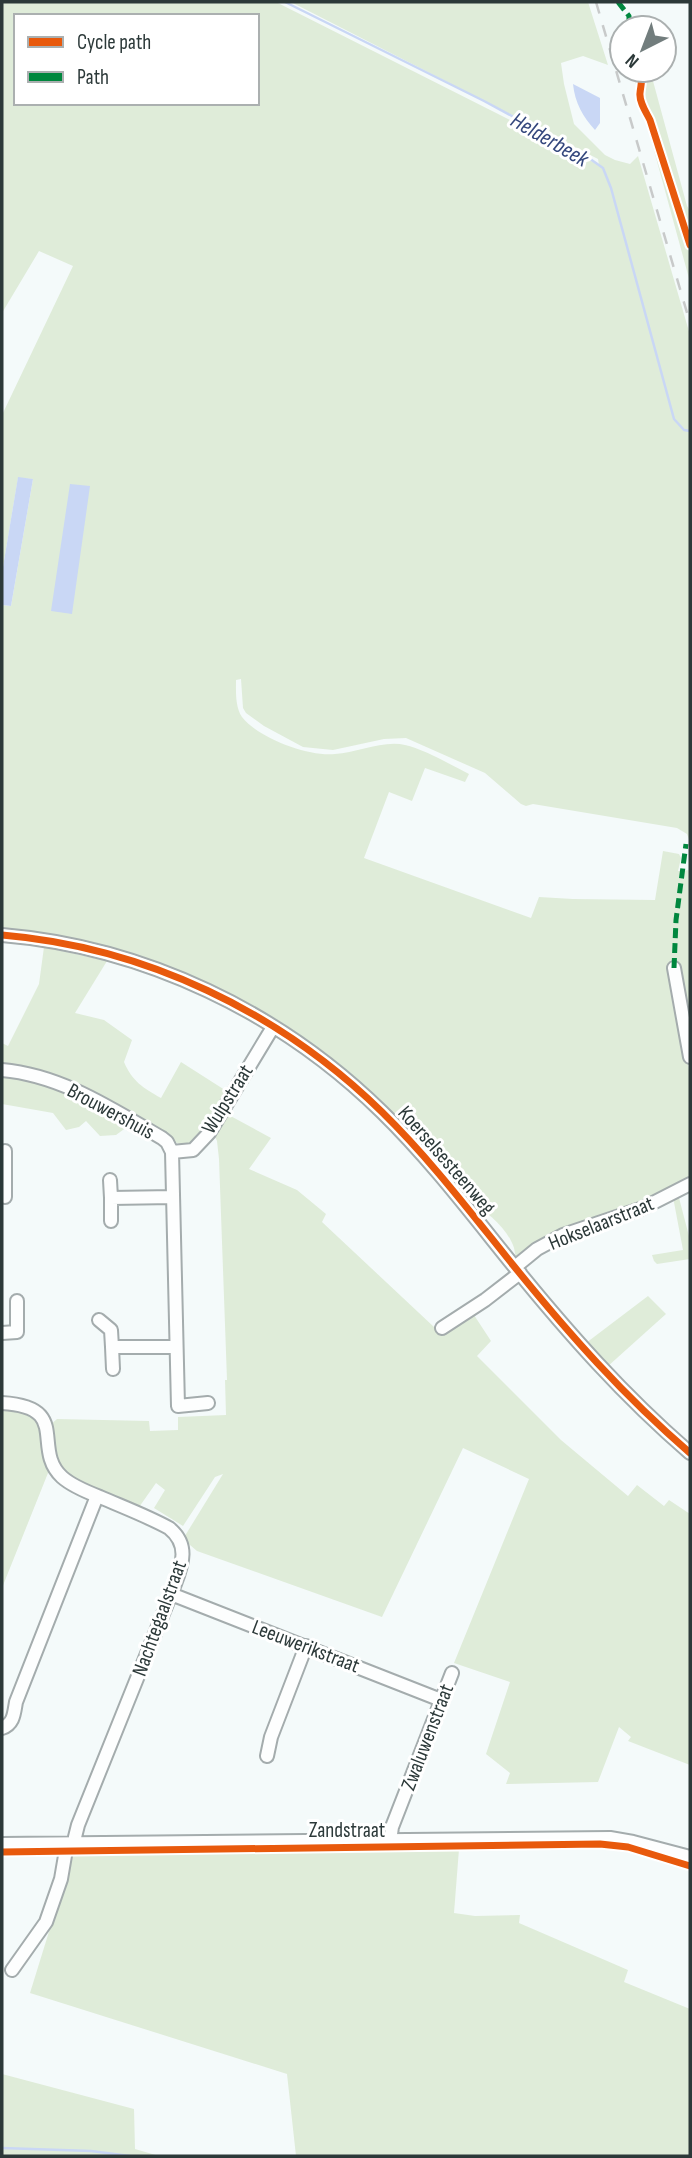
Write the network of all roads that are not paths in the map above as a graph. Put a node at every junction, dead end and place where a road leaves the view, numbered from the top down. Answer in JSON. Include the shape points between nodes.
{"nodes":[{"id":1,"x":2,"y":935,"type":"edge"},
{"id":2,"x":674,"y":968,"type":"dead end"},
{"id":3,"x":272,"y":1027,"type":"junction"},
{"id":4,"x":690,"y":1057,"type":"edge"},
{"id":5,"x":2,"y":1070,"type":"edge"},
{"id":6,"x":5,"y":1151,"type":"dead end"},
{"id":7,"x":172,"y":1152,"type":"junction"},
{"id":8,"x":3,"y":1173,"type":"edge"},
{"id":9,"x":110,"y":1180,"type":"dead end"},
{"id":10,"x":690,"y":1184,"type":"edge"},
{"id":11,"x":5,"y":1197,"type":"dead end"},
{"id":12,"x":173,"y":1197,"type":"junction"},
{"id":13,"x":111,"y":1198,"type":"junction"},
{"id":14,"x":111,"y":1221,"type":"dead end"},
{"id":15,"x":517,"y":1270,"type":"junction"},
{"id":16,"x":17,"y":1301,"type":"dead end"},
{"id":17,"x":99,"y":1320,"type":"dead end"},
{"id":18,"x":442,"y":1328,"type":"dead end"},
{"id":19,"x":2,"y":1333,"type":"edge"},
{"id":20,"x":176,"y":1347,"type":"junction"},
{"id":21,"x":112,"y":1348,"type":"junction"},
{"id":22,"x":113,"y":1369,"type":"dead end"},
{"id":23,"x":2,"y":1403,"type":"edge"},
{"id":24,"x":208,"y":1403,"type":"dead end"},
{"id":25,"x":690,"y":1453,"type":"edge"},
{"id":26,"x":97,"y":1496,"type":"junction"},
{"id":27,"x":171,"y":1594,"type":"junction"},
{"id":28,"x":306,"y":1646,"type":"junction"},
{"id":29,"x":452,"y":1673,"type":"dead end"},
{"id":30,"x":441,"y":1700,"type":"junction"},
{"id":31,"x":2,"y":1728,"type":"edge"},
{"id":32,"x":267,"y":1756,"type":"dead end"},
{"id":33,"x":390,"y":1841,"type":"junction"},
{"id":34,"x":2,"y":1844,"type":"edge"},
{"id":35,"x":71,"y":1844,"type":"junction"},
{"id":36,"x":690,"y":1857,"type":"edge"},
{"id":37,"x":12,"y":1970,"type":"dead end"}],
"edges":[{"from":1,"to":3,"type":"street","name":"Koerselsesteenweg","via":[[100,951],[149,967],[198,985]]},
{"from":2,"to":4,"type":"street"},
{"from":3,"to":7,"type":"street","name":"Wulpstraat","via":[[209,1133],[193,1150]]},
{"from":3,"to":15,"type":"street","name":"Koerselsesteenweg","via":[[320,1057],[383,1114]]},
{"from":5,"to":7,"type":"street","name":"Brouwershuis","via":[[83,1093],[162,1138]]},
{"from":6,"to":8,"type":"street"},
{"from":7,"to":12,"type":"street"},
{"from":8,"to":11,"type":"street"},
{"from":9,"to":13,"type":"street"},
{"from":10,"to":15,"type":"street","name":"Hokselaarstraat","via":[[643,1208],[563,1235],[537,1250]]},
{"from":12,"to":13,"type":"street"},
{"from":12,"to":20,"type":"street"},
{"from":13,"to":14,"type":"street"},
{"from":15,"to":18,"type":"street","name":"Hokselaarstraat","via":[[485,1300]]},
{"from":15,"to":25,"type":"street","name":"Koerselsesteenweg","via":[[609,1378]]},
{"from":16,"to":19,"type":"street","via":[[17,1332]]},
{"from":17,"to":21,"type":"street","via":[[111,1330]]},
{"from":20,"to":21,"type":"street"},
{"from":20,"to":24,"type":"street","via":[[178,1406]]},
{"from":21,"to":22,"type":"street"},
{"from":23,"to":26,"type":"street","name":"Nachtegaalstraat","via":[[23,1405],[37,1413],[46,1426],[55,1468],[72,1484]]},
{"from":26,"to":27,"type":"street","name":"Nachtegaalstraat","via":[[176,1534],[183,1557]]},
{"from":26,"to":31,"type":"street","via":[[13,1718]]},
{"from":27,"to":28,"type":"street","name":"Leeuwerikstraat"},
{"from":27,"to":35,"type":"street","name":"Nachtegaalstraat"},
{"from":28,"to":30,"type":"street","name":"Leeuwerikstraat"},
{"from":28,"to":32,"type":"street"},
{"from":29,"to":30,"type":"street","name":"Zwaluwenstraat"},
{"from":30,"to":33,"type":"street","name":"Zwaluwenstraat","via":[[391,1827]]},
{"from":33,"to":35,"type":"street","name":"Zandstraat"},
{"from":33,"to":36,"type":"street","name":"Zandstraat","via":[[610,1838]]},
{"from":34,"to":35,"type":"street","name":"Zandstraat"},
{"from":35,"to":37,"type":"street","via":[[46,1923]]}]}
